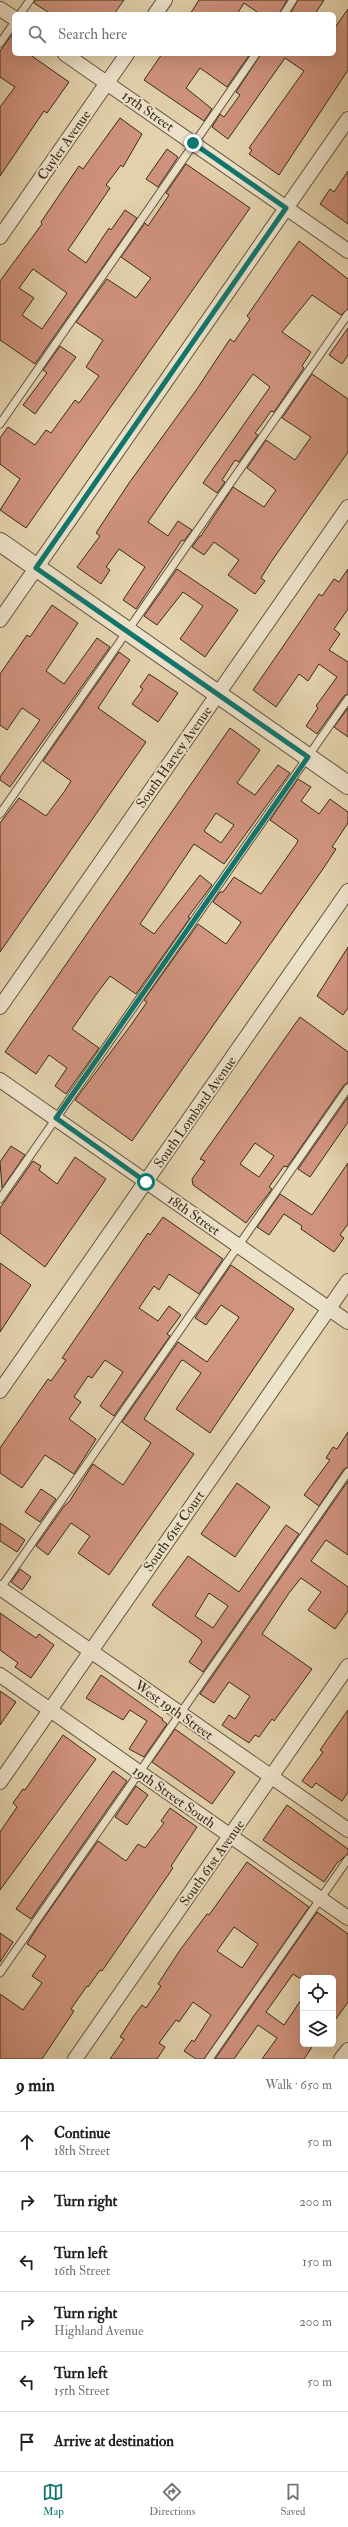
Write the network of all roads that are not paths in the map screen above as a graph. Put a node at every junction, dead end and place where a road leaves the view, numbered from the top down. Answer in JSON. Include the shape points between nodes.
{"nodes":[{"id":1,"x":30,"y":0,"type":"edge"},
{"id":2,"x":165,"y":0,"type":"edge"},
{"id":3,"x":294,"y":0,"type":"edge"},
{"id":4,"x":0,"y":9,"type":"edge"},
{"id":5,"x":21,"y":12,"type":"edge"},
{"id":6,"x":156,"y":12,"type":"edge"},
{"id":7,"x":285,"y":12,"type":"edge"},
{"id":8,"x":12,"y":17,"type":"edge"},
{"id":9,"x":12,"y":26,"type":"edge"},
{"id":10,"x":0,"y":43,"type":"edge"},
{"id":11,"x":68,"y":56,"type":"edge"},
{"id":12,"x":126,"y":56,"type":"edge"},
{"id":13,"x":255,"y":56,"type":"edge"},
{"id":14,"x":107,"y":83,"type":"junction"},
{"id":15,"x":348,"y":119,"type":"edge"},
{"id":16,"x":193,"y":143,"type":"junction"},
{"id":17,"x":286,"y":208,"type":"junction"},
{"id":18,"x":0,"y":237,"type":"edge"},
{"id":19,"x":348,"y":251,"type":"edge"},
{"id":20,"x":348,"y":314,"type":"edge"},
{"id":21,"x":0,"y":424,"type":"edge"},
{"id":22,"x":348,"y":507,"type":"edge"},
{"id":23,"x":0,"y":542,"type":"edge"},
{"id":24,"x":36,"y":568,"type":"junction"},
{"id":25,"x":0,"y":620,"type":"edge"},
{"id":26,"x":127,"y":631,"type":"junction"},
{"id":27,"x":218,"y":694,"type":"junction"},
{"id":28,"x":348,"y":699,"type":"edge"},
{"id":29,"x":308,"y":757,"type":"junction"},
{"id":30,"x":348,"y":785,"type":"edge"},
{"id":31,"x":0,"y":814,"type":"edge"},
{"id":32,"x":348,"y":891,"type":"edge"},
{"id":33,"x":0,"y":1007,"type":"edge"},
{"id":34,"x":0,"y":1080,"type":"edge"},
{"id":35,"x":348,"y":1088,"type":"edge"},
{"id":36,"x":56,"y":1118,"type":"junction"},
{"id":37,"x":146,"y":1182,"type":"junction"},
{"id":38,"x":0,"y":1198,"type":"edge"},
{"id":39,"x":238,"y":1246,"type":"junction"},
{"id":40,"x":348,"y":1281,"type":"edge"},
{"id":41,"x":329,"y":1309,"type":"junction"},
{"id":42,"x":348,"y":1322,"type":"edge"},
{"id":43,"x":0,"y":1391,"type":"edge"},
{"id":44,"x":348,"y":1472,"type":"edge"},
{"id":45,"x":0,"y":1588,"type":"edge"},
{"id":46,"x":91,"y":1651,"type":"junction"},
{"id":47,"x":348,"y":1666,"type":"edge"},
{"id":48,"x":0,"y":1675,"type":"edge"},
{"id":49,"x":50,"y":1710,"type":"junction"},
{"id":50,"x":179,"y":1714,"type":"junction"},
{"id":51,"x":139,"y":1772,"type":"junction"},
{"id":52,"x":271,"y":1777,"type":"junction"},
{"id":53,"x":0,"y":1782,"type":"edge"},
{"id":54,"x":348,"y":1830,"type":"edge"},
{"id":55,"x":230,"y":1836,"type":"junction"},
{"id":56,"x":348,"y":1859,"type":"edge"},
{"id":57,"x":321,"y":1899,"type":"junction"},
{"id":58,"x":348,"y":1918,"type":"edge"},
{"id":59,"x":0,"y":1973,"type":"edge"},
{"id":60,"x":348,"y":2050,"type":"edge"},
{"id":61,"x":75,"y":2059,"type":"edge"},
{"id":62,"x":209,"y":2059,"type":"edge"},
{"id":63,"x":341,"y":2059,"type":"edge"}],
"edges":[{"from":1,"to":5,"type":"lane"},
{"from":2,"to":6,"type":"street"},
{"from":3,"to":7,"type":"lane"},
{"from":4,"to":8,"type":"street"},
{"from":9,"to":10,"type":"lane"},
{"from":11,"to":14,"type":"street","name":"15th Street"},
{"from":12,"to":14,"type":"street","name":"Cuyler Avenue"},
{"from":13,"to":16,"type":"lane"},
{"from":14,"to":16,"type":"street","name":"15th Street"},
{"from":14,"to":18,"type":"street","name":"Cuyler Avenue"},
{"from":15,"to":17,"type":"street"},
{"from":16,"to":17,"type":"street","name":"15th Street"},
{"from":16,"to":21,"type":"lane"},
{"from":17,"to":19,"type":"street","name":"15th Street"},
{"from":17,"to":24,"type":"street"},
{"from":20,"to":26,"type":"lane"},
{"from":22,"to":27,"type":"street","name":"South Harvey Avenue"},
{"from":23,"to":24,"type":"street"},
{"from":24,"to":25,"type":"street"},
{"from":24,"to":26,"type":"street"},
{"from":26,"to":27,"type":"street"},
{"from":26,"to":31,"type":"lane"},
{"from":27,"to":29,"type":"street"},
{"from":27,"to":33,"type":"street","name":"South Harvey Avenue"},
{"from":28,"to":29,"type":"lane"},
{"from":29,"to":30,"type":"street"},
{"from":29,"to":36,"type":"lane"},
{"from":32,"to":37,"type":"street","name":"South Lombard Avenue"},
{"from":34,"to":36,"type":"street","name":"18th Street"},
{"from":35,"to":39,"type":"lane"},
{"from":36,"to":37,"type":"street","name":"18th Street"},
{"from":36,"to":38,"type":"lane"},
{"from":37,"to":39,"type":"street","name":"18th Street"},
{"from":37,"to":43,"type":"street","name":"South Lombard Avenue"},
{"from":39,"to":41,"type":"street","name":"18th Street"},
{"from":39,"to":45,"type":"lane"},
{"from":40,"to":41,"type":"street","name":"South 61st Court"},
{"from":41,"to":42,"type":"street","name":"18th Street"},
{"from":41,"to":46,"type":"street","name":"South 61st Court"},
{"from":44,"to":50,"type":"lane"},
{"from":45,"to":46,"type":"street","name":"West 19th Street"},
{"from":46,"to":49,"type":"street","name":"South 61st Court"},
{"from":46,"to":50,"type":"street","name":"West 19th Street"},
{"from":47,"to":52,"type":"street","name":"South 61st Avenue"},
{"from":48,"to":49,"type":"street","name":"19th Street South"},
{"from":49,"to":51,"type":"street","name":"19th Street South"},
{"from":49,"to":53,"type":"street","name":"South 61st Court"},
{"from":50,"to":51,"type":"lane"},
{"from":50,"to":52,"type":"street","name":"West 19th Street"},
{"from":51,"to":55,"type":"street","name":"19th Street South"},
{"from":51,"to":59,"type":"lane"},
{"from":52,"to":54,"type":"street","name":"West 19th Street"},
{"from":52,"to":55,"type":"street","name":"South 61st Avenue"},
{"from":55,"to":57,"type":"street","name":"19th Street South"},
{"from":55,"to":61,"type":"street","name":"South 61st Avenue"},
{"from":56,"to":57,"type":"lane"},
{"from":57,"to":58,"type":"street","name":"19th Street South"},
{"from":57,"to":62,"type":"lane"},
{"from":60,"to":63,"type":"street"}]}
